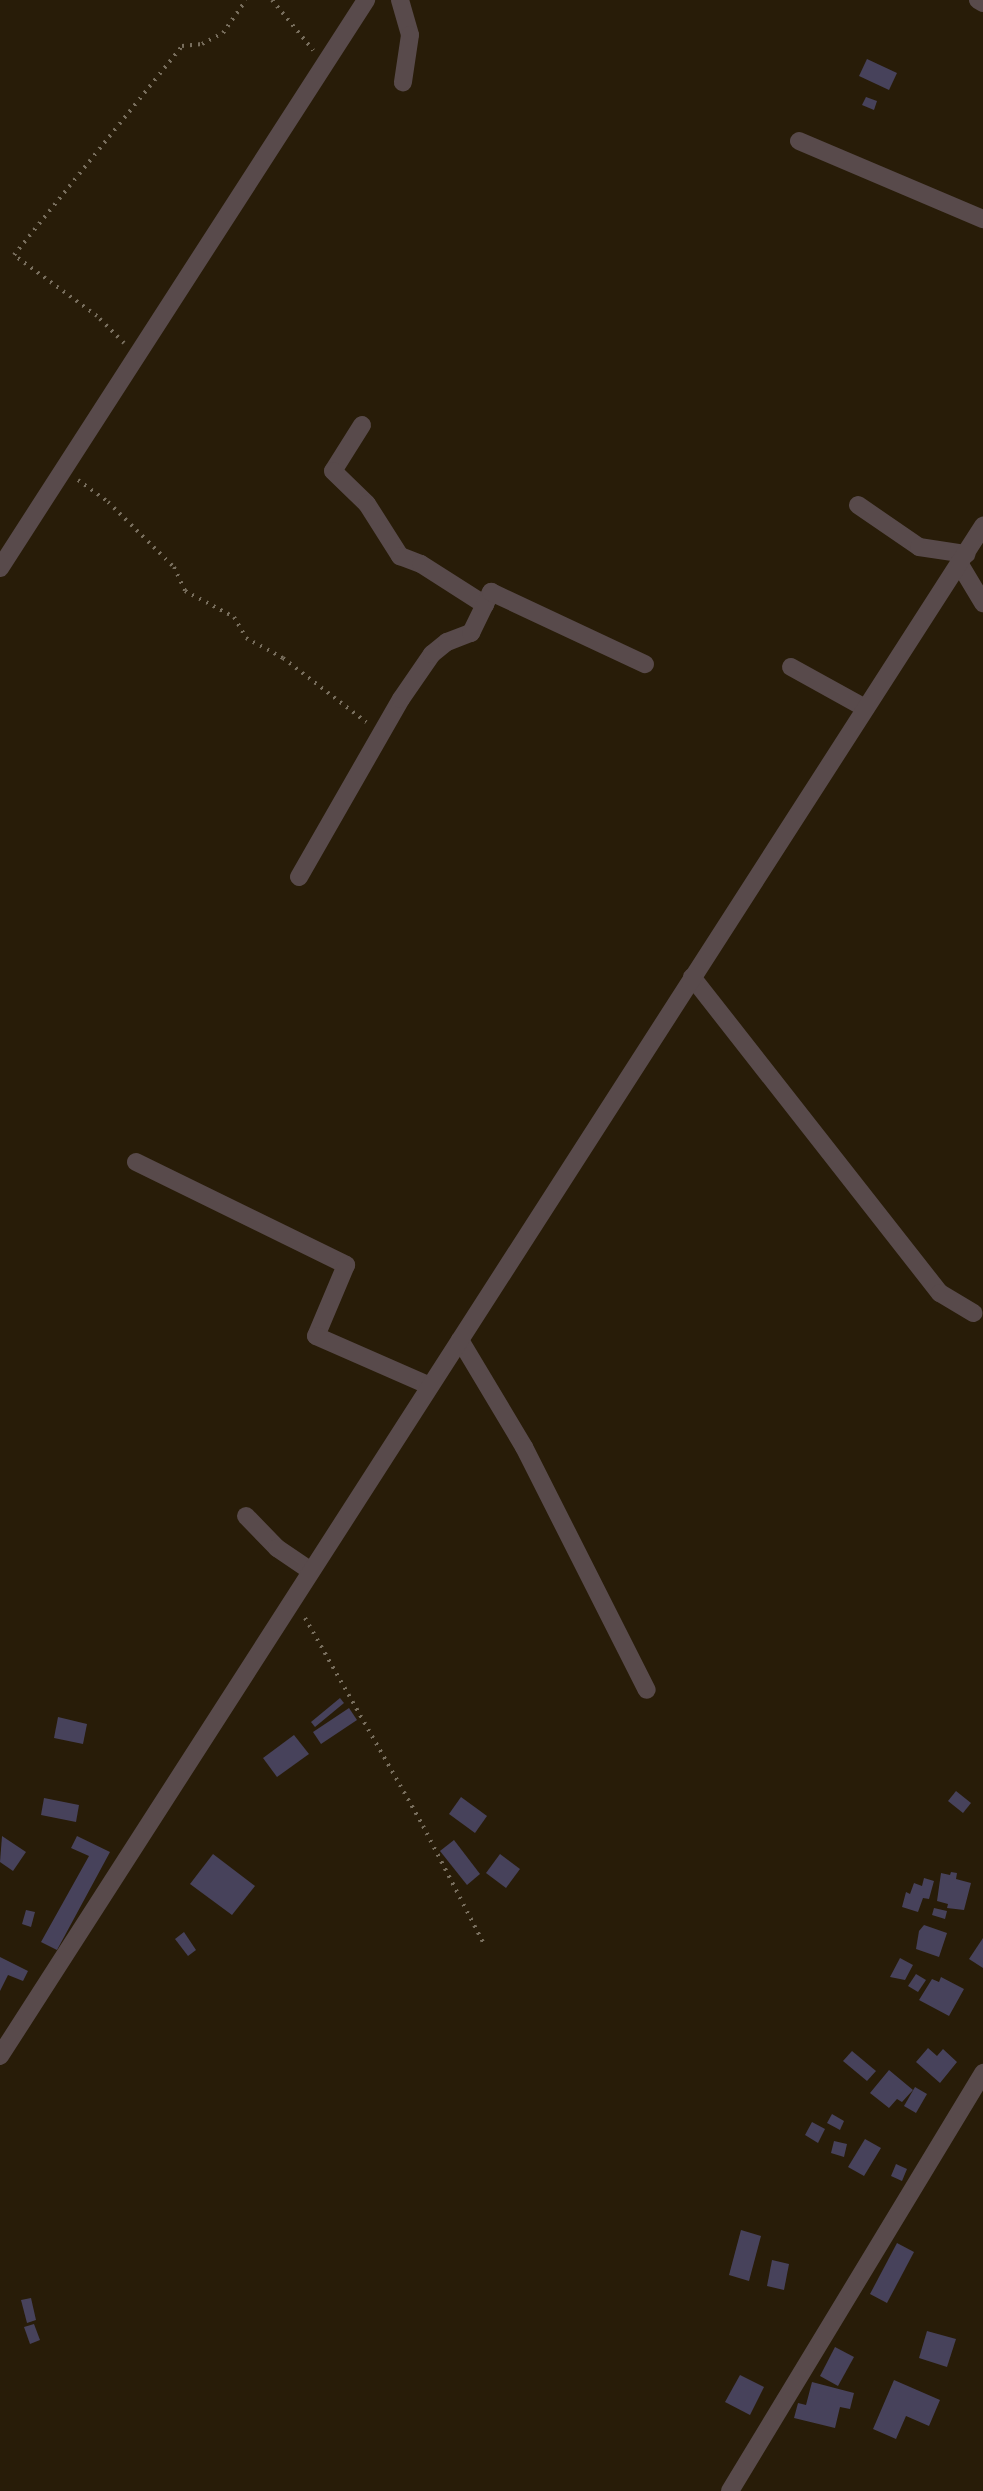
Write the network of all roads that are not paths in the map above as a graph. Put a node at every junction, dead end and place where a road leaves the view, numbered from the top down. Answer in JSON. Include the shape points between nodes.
{"nodes":[{"id":1,"x":366,"y":0,"type":"edge"},
{"id":2,"x":400,"y":0,"type":"edge"},
{"id":3,"x":978,"y":0,"type":"edge"},
{"id":4,"x":983,"y":3,"type":"edge"},
{"id":5,"x":403,"y":82,"type":"dead end"},
{"id":6,"x":799,"y":141,"type":"dead end"},
{"id":7,"x":983,"y":219,"type":"edge"},
{"id":8,"x":362,"y":425,"type":"dead end"},
{"id":9,"x":858,"y":505,"type":"dead end"},
{"id":10,"x":983,"y":526,"type":"edge"},
{"id":11,"x":6,"y":544,"type":"edge"},
{"id":12,"x":962,"y":558,"type":"junction"},
{"id":13,"x":0,"y":568,"type":"edge"},
{"id":14,"x":983,"y":603,"type":"edge"},
{"id":15,"x":485,"y":605,"type":"junction"},
{"id":16,"x":645,"y":664,"type":"dead end"},
{"id":17,"x":791,"y":667,"type":"dead end"},
{"id":18,"x":865,"y":708,"type":"junction"},
{"id":19,"x":299,"y":877,"type":"dead end"},
{"id":20,"x":692,"y":977,"type":"junction"},
{"id":21,"x":136,"y":1162,"type":"dead end"},
{"id":22,"x":973,"y":1313,"type":"dead end"},
{"id":23,"x":460,"y":1340,"type":"junction"},
{"id":24,"x":430,"y":1386,"type":"junction"},
{"id":25,"x":246,"y":1516,"type":"dead end"},
{"id":26,"x":311,"y":1571,"type":"junction"},
{"id":27,"x":647,"y":1690,"type":"dead end"},
{"id":28,"x":0,"y":2056,"type":"edge"},
{"id":29,"x":983,"y":2073,"type":"edge"},
{"id":30,"x":730,"y":2491,"type":"edge"}],
"edges":[{"from":1,"to":11,"type":"street","via":[[64,469]]},
{"from":2,"to":5,"type":"street","via":[[410,35]]},
{"from":3,"to":4,"type":"street"},
{"from":6,"to":7,"type":"street"},
{"from":8,"to":15,"type":"street","via":[[333,471],[367,504],[400,556]]},
{"from":9,"to":12,"type":"street","via":[[919,547]]},
{"from":10,"to":12,"type":"street"},
{"from":11,"to":13,"type":"street"},
{"from":12,"to":14,"type":"street"},
{"from":12,"to":18,"type":"street"},
{"from":15,"to":16,"type":"street","via":[[491,592]]},
{"from":15,"to":19,"type":"street","via":[[471,633],[432,654]]},
{"from":17,"to":18,"type":"street"},
{"from":18,"to":20,"type":"street"},
{"from":20,"to":22,"type":"street","via":[[940,1293]]},
{"from":20,"to":23,"type":"street"},
{"from":21,"to":24,"type":"street","via":[[346,1265],[316,1336]]},
{"from":23,"to":24,"type":"street"},
{"from":23,"to":27,"type":"street","via":[[524,1447]]},
{"from":24,"to":26,"type":"street"},
{"from":25,"to":26,"type":"street","via":[[277,1548]]},
{"from":26,"to":28,"type":"street"},
{"from":29,"to":30,"type":"street"}]}
